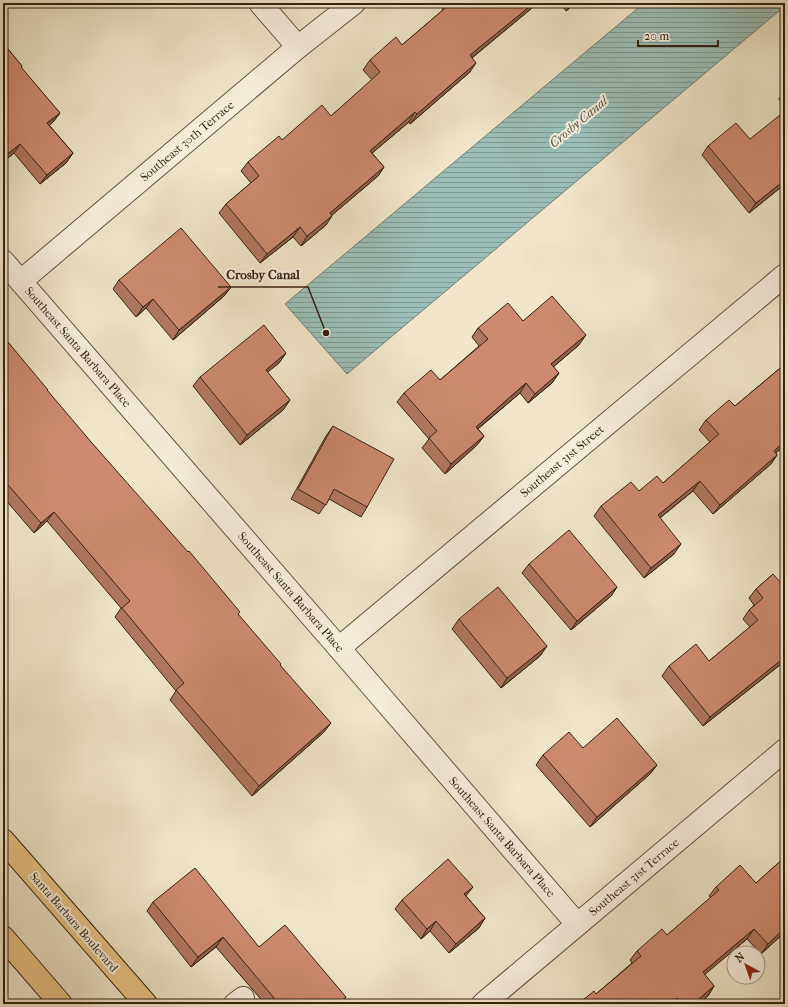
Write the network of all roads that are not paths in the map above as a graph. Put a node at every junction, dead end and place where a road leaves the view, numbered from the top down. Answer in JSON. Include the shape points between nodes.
{"nodes":[{"id":1,"x":260,"y":3,"type":"edge"},
{"id":2,"x":354,"y":3,"type":"edge"},
{"id":3,"x":298,"y":47,"type":"junction"},
{"id":4,"x":3,"y":261,"type":"edge"},
{"id":5,"x":785,"y":275,"type":"edge"},
{"id":6,"x":21,"y":281,"type":"junction"},
{"id":7,"x":339,"y":648,"type":"junction"},
{"id":8,"x":785,"y":750,"type":"edge"},
{"id":9,"x":3,"y":840,"type":"edge"},
{"id":10,"x":577,"y":924,"type":"junction"},
{"id":11,"x":3,"y":937,"type":"edge"},
{"id":12,"x":61,"y":1004,"type":"edge"},
{"id":13,"x":146,"y":1004,"type":"edge"},
{"id":14,"x":483,"y":1004,"type":"edge"}],
"edges":[{"from":1,"to":3,"type":"street"},
{"from":2,"to":3,"type":"street","name":"Southeast 30th Terrace"},
{"from":3,"to":6,"type":"street","name":"Southeast 30th Terrace"},
{"from":4,"to":6,"type":"street","name":"Southeast Santa Barbara Place"},
{"from":5,"to":7,"type":"street","name":"Southeast 31st Street"},
{"from":6,"to":7,"type":"street","name":"Southeast Santa Barbara Place"},
{"from":7,"to":10,"type":"street","name":"Southeast Santa Barbara Place"},
{"from":8,"to":10,"type":"street","name":"Southeast 31st Terrace"},
{"from":9,"to":13,"type":"main road","name":"Santa Barbara Boulevard"},
{"from":10,"to":14,"type":"street","name":"Southeast 31st Terrace"},
{"from":11,"to":12,"type":"main road"}]}
